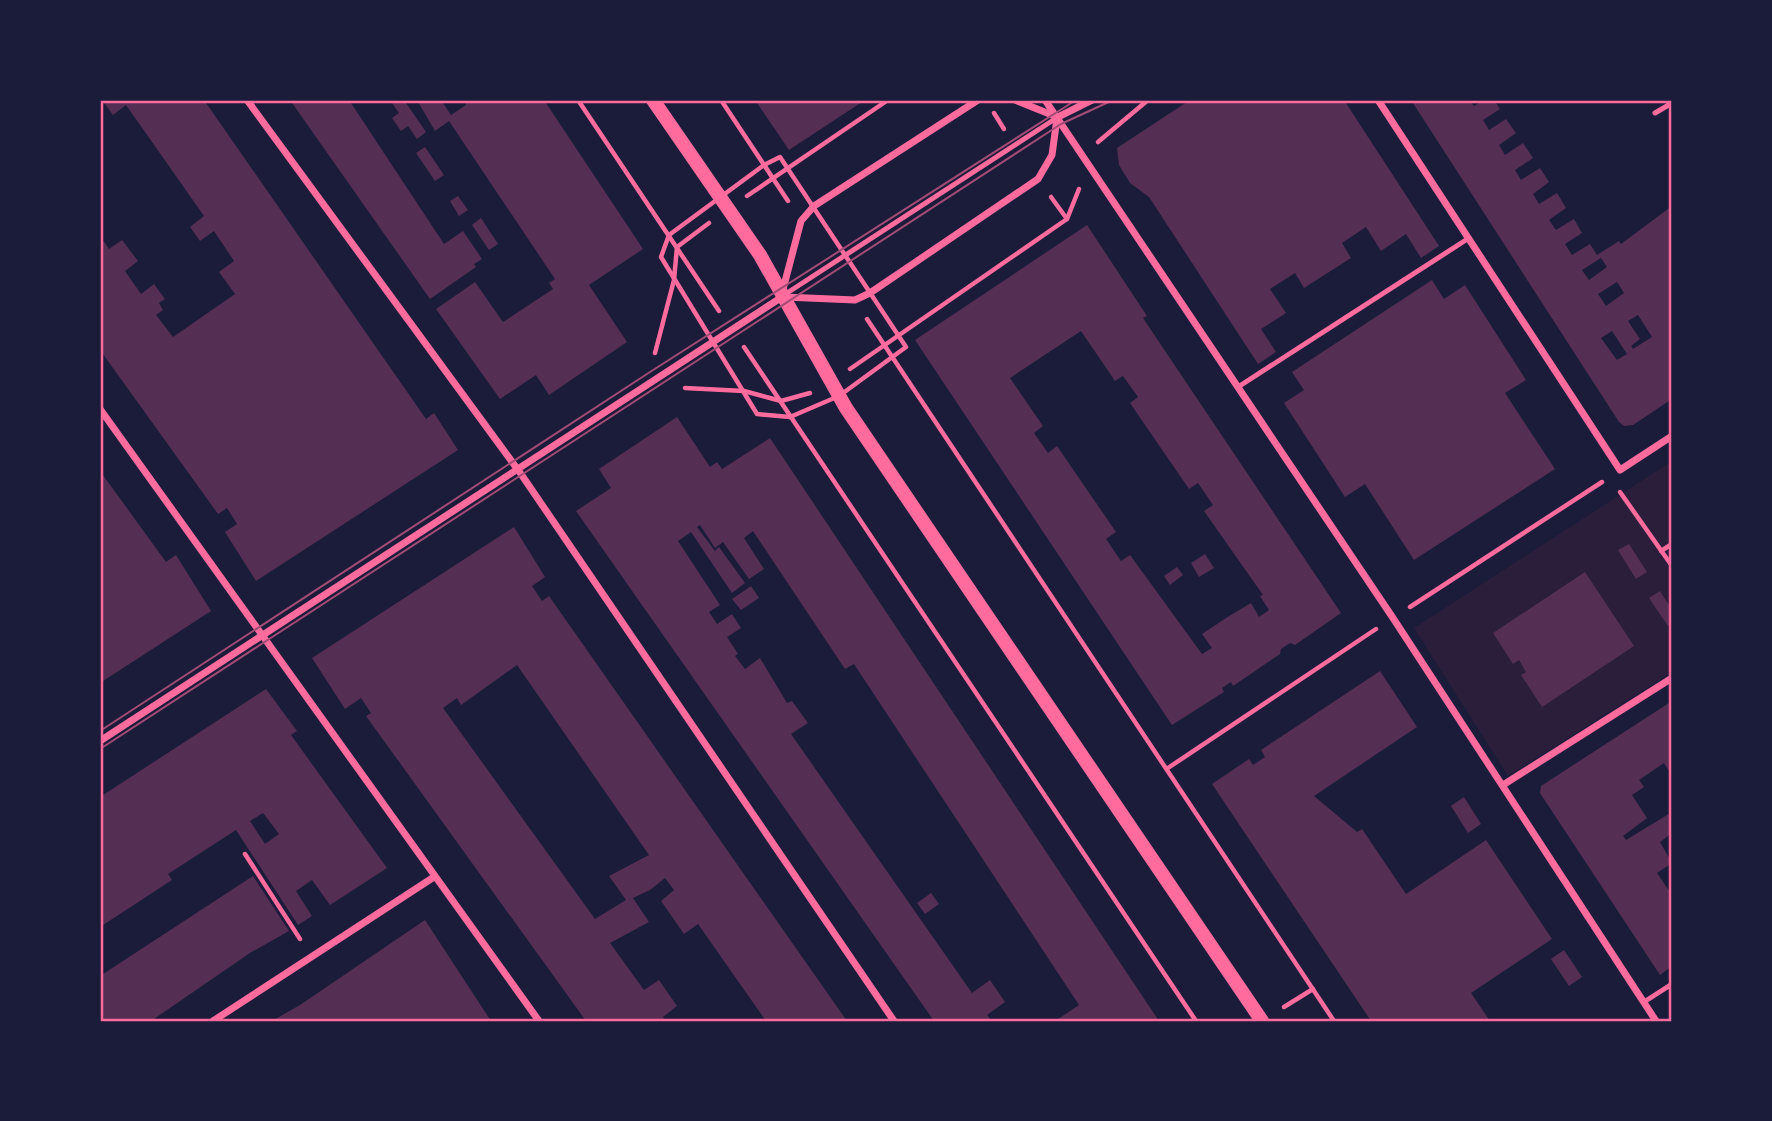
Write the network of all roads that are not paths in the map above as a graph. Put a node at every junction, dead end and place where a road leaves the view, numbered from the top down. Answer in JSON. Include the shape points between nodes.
{"nodes":[{"id":1,"x":247,"y":100,"type":"edge"},
{"id":2,"x":653,"y":100,"type":"edge"},
{"id":3,"x":978,"y":100,"type":"edge"},
{"id":4,"x":1015,"y":100,"type":"edge"},
{"id":5,"x":1045,"y":100,"type":"edge"},
{"id":6,"x":1092,"y":100,"type":"edge"},
{"id":7,"x":1378,"y":100,"type":"edge"},
{"id":8,"x":1672,"y":103,"type":"edge"},
{"id":9,"x":1656,"y":113,"type":"dead end"},
{"id":10,"x":1058,"y":117,"type":"junction"},
{"id":11,"x":1469,"y":238,"type":"junction"},
{"id":12,"x":782,"y":296,"type":"junction"},
{"id":13,"x":1238,"y":387,"type":"junction"},
{"id":14,"x":100,"y":408,"type":"edge"},
{"id":15,"x":1672,"y":436,"type":"edge"},
{"id":16,"x":517,"y":468,"type":"junction"},
{"id":17,"x":263,"y":634,"type":"junction"},
{"id":18,"x":1672,"y":678,"type":"edge"},
{"id":19,"x":100,"y":741,"type":"edge"},
{"id":20,"x":1503,"y":785,"type":"junction"},
{"id":21,"x":434,"y":877,"type":"junction"},
{"id":22,"x":1672,"y":984,"type":"edge"},
{"id":23,"x":1644,"y":1002,"type":"junction"},
{"id":24,"x":213,"y":1021,"type":"edge"},
{"id":25,"x":539,"y":1021,"type":"edge"},
{"id":26,"x":894,"y":1021,"type":"edge"},
{"id":27,"x":1262,"y":1021,"type":"edge"},
{"id":28,"x":1656,"y":1021,"type":"edge"}],
"edges":[{"from":1,"to":16,"type":"street"},
{"from":2,"to":12,"type":"main road","via":[[760,255]]},
{"from":3,"to":12,"type":"street","via":[[814,206],[801,220]]},
{"from":4,"to":10,"type":"street"},
{"from":5,"to":10,"type":"street"},
{"from":6,"to":10,"type":"street"},
{"from":7,"to":11,"type":"street"},
{"from":8,"to":9,"type":"lane"},
{"from":10,"to":12,"type":"lane"},
{"from":10,"to":12,"type":"street","via":[[1052,155],[1038,179],[870,293],[855,300]]},
{"from":10,"to":13,"type":"street"},
{"from":11,"to":13,"type":"lane"},
{"from":11,"to":15,"type":"street","via":[[1620,470]]},
{"from":12,"to":16,"type":"street"},
{"from":12,"to":27,"type":"main road","via":[[831,383]]},
{"from":13,"to":20,"type":"street"},
{"from":14,"to":17,"type":"street"},
{"from":16,"to":17,"type":"street"},
{"from":16,"to":26,"type":"street"},
{"from":17,"to":19,"type":"street"},
{"from":17,"to":21,"type":"street"},
{"from":18,"to":20,"type":"street"},
{"from":20,"to":23,"type":"street"},
{"from":21,"to":24,"type":"street"},
{"from":21,"to":25,"type":"street"},
{"from":22,"to":23,"type":"lane"},
{"from":23,"to":28,"type":"street"}]}
